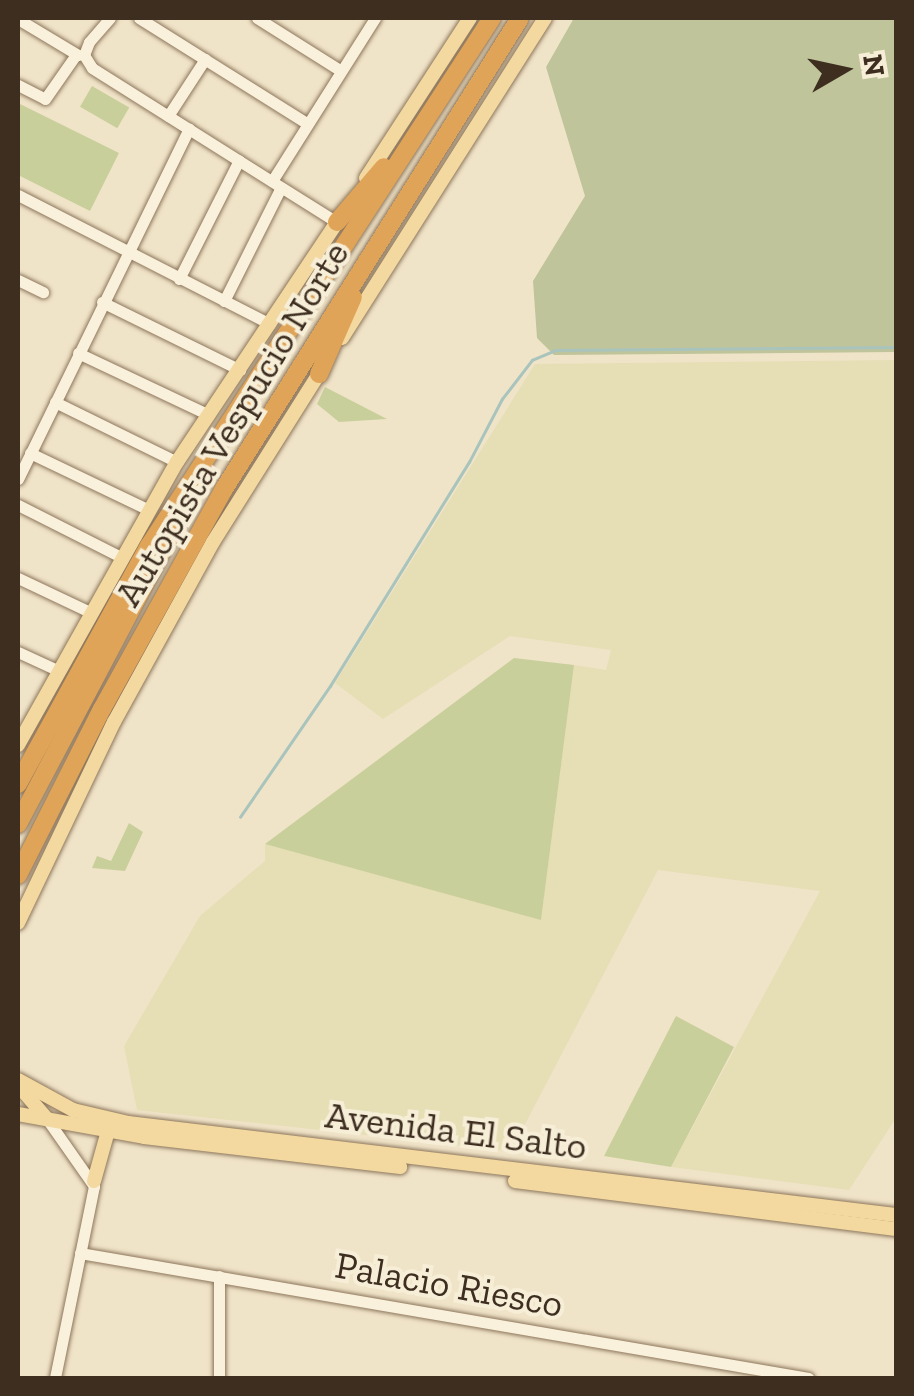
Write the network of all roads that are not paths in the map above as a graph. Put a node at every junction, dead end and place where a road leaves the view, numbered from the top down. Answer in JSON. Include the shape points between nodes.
{"nodes":[{"id":1,"x":110,"y":18,"type":"edge"},
{"id":2,"x":139,"y":18,"type":"edge"},
{"id":3,"x":257,"y":18,"type":"edge"},
{"id":4,"x":375,"y":18,"type":"edge"},
{"id":5,"x":492,"y":18,"type":"edge"},
{"id":6,"x":520,"y":18,"type":"edge"},
{"id":7,"x":545,"y":18,"type":"edge"},
{"id":8,"x":466,"y":19,"type":"edge"},
{"id":9,"x":18,"y":20,"type":"edge"},
{"id":10,"x":276,"y":23,"type":"edge"},
{"id":11,"x":80,"y":55,"type":"junction"},
{"id":12,"x":205,"y":59,"type":"junction"},
{"id":13,"x":341,"y":71,"type":"junction"},
{"id":14,"x":18,"y":85,"type":"edge"},
{"id":15,"x":168,"y":116,"type":"junction"},
{"id":16,"x":428,"y":118,"type":"junction"},
{"id":17,"x":308,"y":124,"type":"junction"},
{"id":18,"x":189,"y":129,"type":"junction"},
{"id":19,"x":238,"y":160,"type":"junction"},
{"id":20,"x":276,"y":184,"type":"junction"},
{"id":21,"x":18,"y":195,"type":"edge"},
{"id":22,"x":337,"y":222,"type":"junction"},
{"id":23,"x":376,"y":246,"type":"junction"},
{"id":24,"x":127,"y":252,"type":"junction"},
{"id":25,"x":180,"y":278,"type":"junction"},
{"id":26,"x":18,"y":280,"type":"edge"},
{"id":27,"x":43,"y":292,"type":"dead end"},
{"id":28,"x":224,"y":301,"type":"junction"},
{"id":29,"x":102,"y":302,"type":"junction"},
{"id":30,"x":270,"y":324,"type":"junction"},
{"id":31,"x":78,"y":353,"type":"junction"},
{"id":32,"x":240,"y":370,"type":"junction"},
{"id":33,"x":319,"y":374,"type":"junction"},
{"id":34,"x":54,"y":402,"type":"junction"},
{"id":35,"x":210,"y":416,"type":"junction"},
{"id":36,"x":231,"y":418,"type":"junction"},
{"id":37,"x":30,"y":453,"type":"junction"},
{"id":38,"x":177,"y":462,"type":"junction"},
{"id":39,"x":18,"y":479,"type":"edge"},
{"id":40,"x":18,"y":506,"type":"edge"},
{"id":41,"x":148,"y":510,"type":"junction"},
{"id":42,"x":121,"y":557,"type":"junction"},
{"id":43,"x":18,"y":578,"type":"edge"},
{"id":44,"x":90,"y":612,"type":"junction"},
{"id":45,"x":18,"y":652,"type":"edge"},
{"id":46,"x":57,"y":670,"type":"junction"},
{"id":47,"x":23,"y":720,"type":"edge"},
{"id":48,"x":18,"y":745,"type":"edge"},
{"id":49,"x":18,"y":784,"type":"edge"},
{"id":50,"x":18,"y":824,"type":"edge"},
{"id":51,"x":18,"y":874,"type":"edge"},
{"id":52,"x":18,"y":922,"type":"edge"},
{"id":53,"x":18,"y":1082,"type":"edge"},
{"id":54,"x":18,"y":1114,"type":"edge"},
{"id":55,"x":46,"y":1119,"type":"junction"},
{"id":56,"x":108,"y":1131,"type":"junction"},
{"id":57,"x":94,"y":1181,"type":"junction"},
{"id":58,"x":896,"y":1215,"type":"edge"},
{"id":59,"x":896,"y":1229,"type":"edge"},
{"id":60,"x":80,"y":1253,"type":"junction"},
{"id":61,"x":219,"y":1276,"type":"junction"},
{"id":62,"x":55,"y":1378,"type":"edge"},
{"id":63,"x":219,"y":1378,"type":"edge"},
{"id":64,"x":808,"y":1378,"type":"edge"}],
"edges":[{"from":1,"to":11,"type":"street"},
{"from":2,"to":12,"type":"street"},
{"from":3,"to":10,"type":"street"},
{"from":4,"to":13,"type":"street"},
{"from":5,"to":16,"type":"highway","name":"Autopista Vespucio Norte"},
{"from":6,"to":23,"type":"highway","name":"Autopista Vespucio Norte"},
{"from":7,"to":33,"type":"main road"},
{"from":8,"to":22,"type":"main road"},
{"from":9,"to":11,"type":"street"},
{"from":10,"to":13,"type":"street"},
{"from":11,"to":14,"type":"street","via":[[45,99]]},
{"from":11,"to":15,"type":"street"},
{"from":12,"to":15,"type":"street"},
{"from":12,"to":17,"type":"street"},
{"from":13,"to":17,"type":"street"},
{"from":15,"to":18,"type":"street"},
{"from":16,"to":22,"type":"highway"},
{"from":16,"to":36,"type":"highway","name":"Autopista Vespucio Norte"},
{"from":17,"to":20,"type":"street"},
{"from":18,"to":19,"type":"street"},
{"from":18,"to":24,"type":"street"},
{"from":19,"to":20,"type":"street"},
{"from":19,"to":25,"type":"street"},
{"from":20,"to":22,"type":"street"},
{"from":20,"to":28,"type":"street"},
{"from":21,"to":24,"type":"street"},
{"from":22,"to":30,"type":"main road"},
{"from":23,"to":33,"type":"highway"},
{"from":23,"to":51,"type":"highway","name":"Autopista Vespucio Norte","via":[[224,489]]},
{"from":24,"to":25,"type":"street"},
{"from":24,"to":29,"type":"street"},
{"from":25,"to":28,"type":"street"},
{"from":26,"to":27,"type":"street"},
{"from":28,"to":30,"type":"street"},
{"from":29,"to":31,"type":"street"},
{"from":29,"to":32,"type":"street"},
{"from":30,"to":32,"type":"main road"},
{"from":31,"to":34,"type":"street"},
{"from":31,"to":35,"type":"street"},
{"from":32,"to":35,"type":"main road"},
{"from":33,"to":52,"type":"main road","via":[[213,542],[114,722]]},
{"from":34,"to":37,"type":"street"},
{"from":34,"to":38,"type":"street"},
{"from":35,"to":38,"type":"main road"},
{"from":36,"to":49,"type":"highway","name":"Autopista Vespucio Norte","via":[[110,613]]},
{"from":36,"to":50,"type":"highway"},
{"from":37,"to":39,"type":"street"},
{"from":37,"to":41,"type":"street"},
{"from":38,"to":41,"type":"main road"},
{"from":40,"to":42,"type":"street"},
{"from":41,"to":42,"type":"main road"},
{"from":42,"to":44,"type":"main road"},
{"from":43,"to":44,"type":"street"},
{"from":44,"to":46,"type":"main road"},
{"from":45,"to":46,"type":"street"},
{"from":46,"to":47,"type":"main road"},
{"from":47,"to":48,"type":"main road"},
{"from":53,"to":55,"type":"main road"},
{"from":53,"to":58,"type":"main road","name":"Avenida El Salto","via":[[73,1110],[128,1124]]},
{"from":54,"to":55,"type":"main road","name":"Avenida El Salto"},
{"from":55,"to":56,"type":"main road","name":"Avenida El Salto"},
{"from":55,"to":57,"type":"street"},
{"from":56,"to":57,"type":"main road"},
{"from":56,"to":59,"type":"main road","name":"Avenida El Salto"},
{"from":57,"to":60,"type":"street"},
{"from":60,"to":61,"type":"street","name":"Palacio Riesco"},
{"from":60,"to":62,"type":"street"},
{"from":61,"to":63,"type":"street"},
{"from":61,"to":64,"type":"street","name":"Palacio Riesco"}]}
